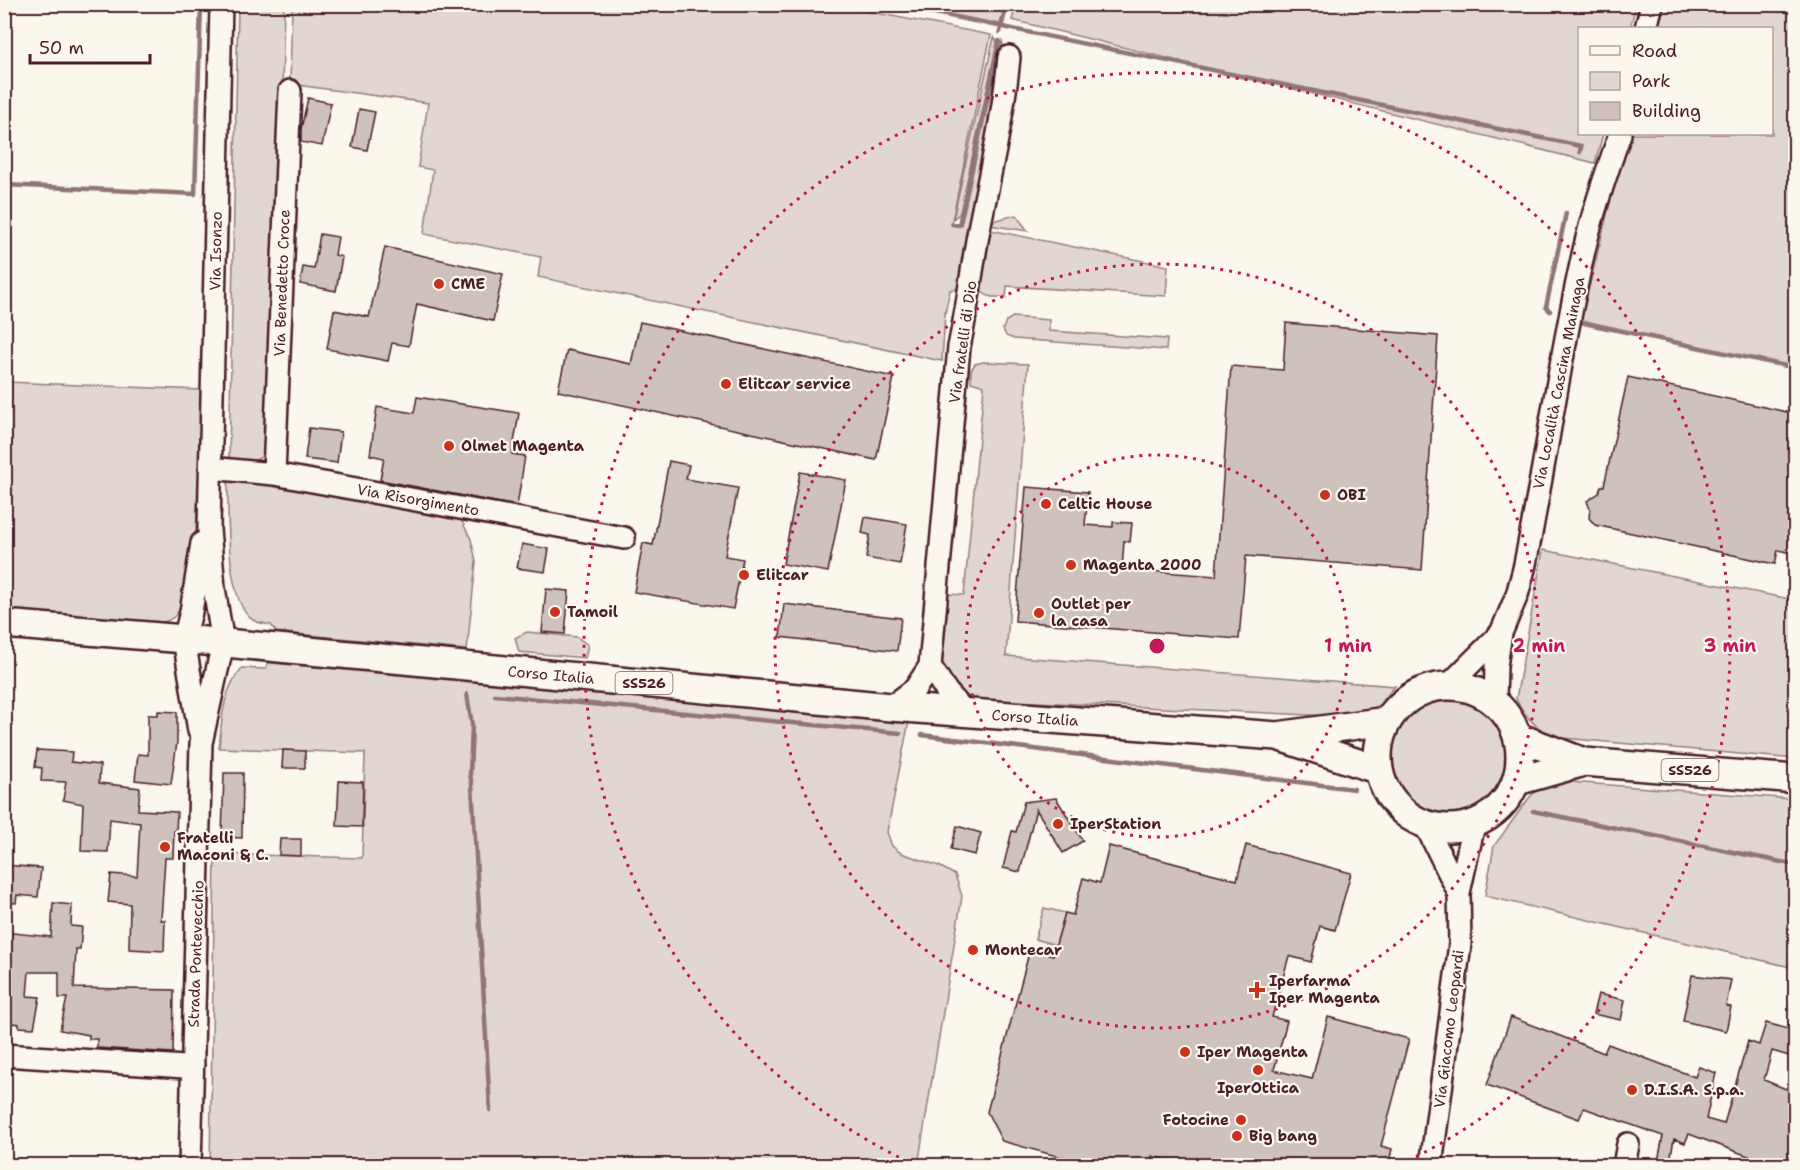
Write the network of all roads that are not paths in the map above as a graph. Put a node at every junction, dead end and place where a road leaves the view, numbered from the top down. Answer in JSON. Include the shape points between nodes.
{"nodes":[{"id":1,"x":221,"y":4,"type":"edge"},
{"id":2,"x":1652,"y":4,"type":"edge"},
{"id":3,"x":1646,"y":27,"type":"edge"},
{"id":4,"x":1009,"y":57,"type":"dead end"},
{"id":5,"x":290,"y":92,"type":"dead end"},
{"id":6,"x":1620,"y":135,"type":"edge"},
{"id":7,"x":210,"y":468,"type":"junction"},
{"id":8,"x":274,"y":474,"type":"junction"},
{"id":9,"x":210,"y":497,"type":"junction"},
{"id":10,"x":624,"y":538,"type":"dead end"},
{"id":11,"x":4,"y":624,"type":"edge"},
{"id":12,"x":1501,"y":633,"type":"junction"},
{"id":13,"x":184,"y":639,"type":"junction"},
{"id":14,"x":223,"y":643,"type":"junction"},
{"id":15,"x":930,"y":666,"type":"junction"},
{"id":16,"x":1449,"y":685,"type":"junction"},
{"id":17,"x":1495,"y":702,"type":"junction"},
{"id":18,"x":891,"y":707,"type":"junction"},
{"id":19,"x":965,"y":712,"type":"junction"},
{"id":20,"x":1387,"y":721,"type":"junction"},
{"id":21,"x":1277,"y":736,"type":"junction"},
{"id":22,"x":1518,"y":737,"type":"junction"},
{"id":23,"x":201,"y":743,"type":"junction"},
{"id":24,"x":1584,"y":762,"type":"junction"},
{"id":25,"x":1379,"y":770,"type":"junction"},
{"id":26,"x":1796,"y":779,"type":"edge"},
{"id":27,"x":1517,"y":781,"type":"junction"},
{"id":28,"x":1425,"y":824,"type":"junction"},
{"id":29,"x":1474,"y":824,"type":"junction"},
{"id":30,"x":1459,"y":893,"type":"junction"},
{"id":31,"x":4,"y":1055,"type":"edge"},
{"id":32,"x":193,"y":1064,"type":"junction"},
{"id":33,"x":1628,"y":1144,"type":"dead end"},
{"id":34,"x":190,"y":1166,"type":"edge"},
{"id":35,"x":1431,"y":1166,"type":"edge"},
{"id":36,"x":1624,"y":1166,"type":"edge"}],
"edges":[{"from":1,"to":7,"type":"street","name":"Via Isonzo"},
{"from":2,"to":3,"type":"street"},
{"from":4,"to":15,"type":"street","name":"Via fratelli di Dio","via":[[959,347]]},
{"from":5,"to":8,"type":"street","name":"Via Benedetto Croce"},
{"from":6,"to":12,"type":"street","name":"Via Località Cascina Mainaga","via":[[1585,245],[1524,569]]},
{"from":7,"to":8,"type":"street","name":"Via Risorgimento"},
{"from":7,"to":9,"type":"street","name":"Via Isonzo"},
{"from":8,"to":10,"type":"street","name":"Via Risorgimento"},
{"from":9,"to":13,"type":"street","name":"Via Isonzo"},
{"from":9,"to":14,"type":"street","name":"Via Isonzo","via":[[214,588]]},
{"from":11,"to":13,"type":"main road","name":"Corso Italia","number":"SS526"},
{"from":12,"to":16,"type":"street","name":"Via Località Cascina Mainaga"},
{"from":12,"to":17,"type":"street","name":"Via Località Cascina Mainaga"},
{"from":13,"to":14,"type":"main road","name":"Corso Italia","number":"SS526"},
{"from":13,"to":23,"type":"street","name":"Strada Pontevecchio"},
{"from":14,"to":18,"type":"main road","name":"Corso Italia","number":"SS526"},
{"from":14,"to":23,"type":"street","name":"Strada Pontevecchio"},
{"from":15,"to":18,"type":"street","name":"Via fratelli di Dio","via":[[915,689]]},
{"from":15,"to":19,"type":"street"},
{"from":16,"to":17,"type":"main road","via":[[1474,689]]},
{"from":16,"to":20,"type":"main road","via":[[1413,695]]},
{"from":17,"to":22,"type":"main road"},
{"from":18,"to":19,"type":"main road","name":"Corso Italia","number":"SS526"},
{"from":19,"to":21,"type":"main road","name":"Corso Italia","number":"SS526"},
{"from":20,"to":21,"type":"main road","name":"Corso Italia","number":"SS526"},
{"from":20,"to":25,"type":"main road","via":[[1379,745]]},
{"from":21,"to":25,"type":"main road","name":"Corso Italia","number":"SS526"},
{"from":22,"to":24,"type":"main road","number":"SS526"},
{"from":22,"to":27,"type":"main road","via":[[1521,756]]},
{"from":23,"to":32,"type":"street","name":"Strada Pontevecchio"},
{"from":24,"to":26,"type":"main road","number":"SS526"},
{"from":24,"to":27,"type":"main road","number":"SS526"},
{"from":25,"to":28,"type":"main road","via":[[1395,803]]},
{"from":27,"to":29,"type":"main road","via":[[1504,803]]},
{"from":28,"to":29,"type":"main road","via":[[1450,829]]},
{"from":28,"to":30,"type":"street","name":"Via Giacomo Leopardi"},
{"from":29,"to":30,"type":"street","name":"Via Giacomo Leopardi"},
{"from":30,"to":35,"type":"street","name":"Via Giacomo Leopardi","via":[[1460,944]]},
{"from":31,"to":32,"type":"street","via":[[185,1067]]},
{"from":32,"to":34,"type":"street","name":"Strada Pontevecchio"},
{"from":33,"to":36,"type":"street"}]}
